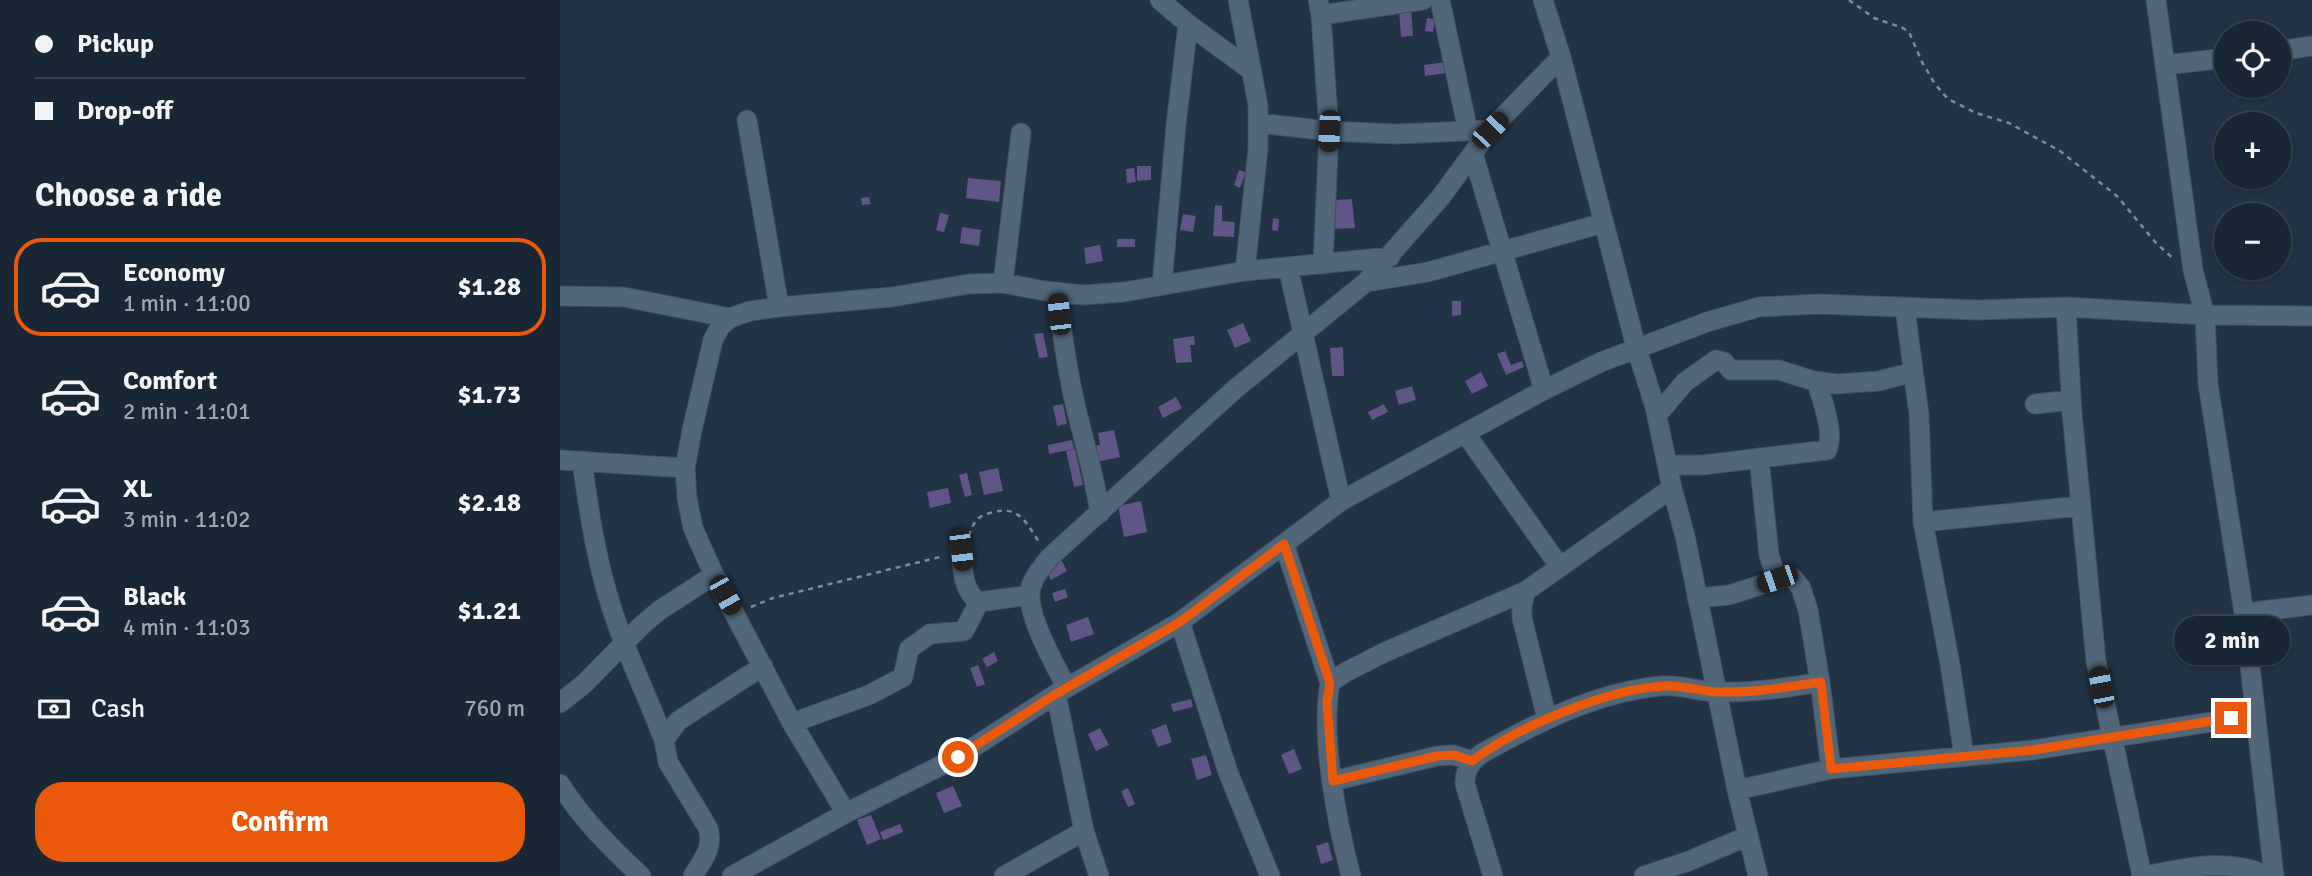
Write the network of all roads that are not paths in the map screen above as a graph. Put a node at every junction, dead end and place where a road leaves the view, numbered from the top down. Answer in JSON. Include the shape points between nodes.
{"nodes":[{"id":1,"x":1160,"y":0,"type":"edge"},
{"id":2,"x":1238,"y":0,"type":"edge"},
{"id":3,"x":1420,"y":0,"type":"edge"},
{"id":4,"x":1440,"y":0,"type":"edge"},
{"id":5,"x":1543,"y":0,"type":"edge"},
{"id":6,"x":2156,"y":0,"type":"edge"},
{"id":7,"x":1319,"y":7,"type":"edge"},
{"id":8,"x":1188,"y":24,"type":"junction"},
{"id":9,"x":2312,"y":46,"type":"edge"},
{"id":10,"x":2291,"y":49,"type":"edge"},
{"id":11,"x":1561,"y":57,"type":"junction"},
{"id":12,"x":2214,"y":59,"type":"edge"},
{"id":13,"x":2165,"y":65,"type":"junction"},
{"id":14,"x":1252,"y":71,"type":"junction"},
{"id":15,"x":747,"y":120,"type":"dead end"},
{"id":16,"x":1258,"y":123,"type":"junction"},
{"id":17,"x":1490,"y":130,"type":"junction"},
{"id":18,"x":1329,"y":131,"type":"junction"},
{"id":19,"x":1468,"y":131,"type":"junction"},
{"id":20,"x":1021,"y":133,"type":"dead end"},
{"id":21,"x":1472,"y":154,"type":"junction"},
{"id":22,"x":1603,"y":223,"type":"junction"},
{"id":23,"x":1501,"y":253,"type":"junction"},
{"id":24,"x":1390,"y":257,"type":"junction"},
{"id":25,"x":1323,"y":264,"type":"junction"},
{"id":26,"x":1288,"y":267,"type":"junction"},
{"id":27,"x":1245,"y":271,"type":"junction"},
{"id":28,"x":1366,"y":282,"type":"junction"},
{"id":29,"x":1003,"y":283,"type":"junction"},
{"id":30,"x":1162,"y":285,"type":"junction"},
{"id":31,"x":1057,"y":292,"type":"junction"},
{"id":32,"x":560,"y":296,"type":"edge"},
{"id":33,"x":779,"y":307,"type":"junction"},
{"id":34,"x":2066,"y":307,"type":"junction"},
{"id":35,"x":1905,"y":308,"type":"junction"},
{"id":36,"x":2205,"y":315,"type":"junction"},
{"id":37,"x":2312,"y":316,"type":"edge"},
{"id":38,"x":730,"y":318,"type":"junction"},
{"id":39,"x":1301,"y":335,"type":"junction"},
{"id":40,"x":1636,"y":347,"type":"junction"},
{"id":41,"x":1913,"y":372,"type":"junction"},
{"id":42,"x":1816,"y":381,"type":"junction"},
{"id":43,"x":1544,"y":390,"type":"junction"},
{"id":44,"x":2071,"y":400,"type":"junction"},
{"id":45,"x":2035,"y":404,"type":"dead end"},
{"id":46,"x":1657,"y":415,"type":"junction"},
{"id":47,"x":1465,"y":433,"type":"junction"},
{"id":48,"x":1759,"y":458,"type":"junction"},
{"id":49,"x":560,"y":460,"type":"edge"},
{"id":50,"x":582,"y":461,"type":"junction"},
{"id":51,"x":1667,"y":465,"type":"junction"},
{"id":52,"x":685,"y":468,"type":"junction"},
{"id":53,"x":1672,"y":488,"type":"junction"},
{"id":54,"x":1341,"y":501,"type":"junction"},
{"id":55,"x":2080,"y":506,"type":"junction"},
{"id":56,"x":1100,"y":513,"type":"junction"},
{"id":57,"x":1923,"y":522,"type":"junction"},
{"id":58,"x":1284,"y":544,"type":"junction"},
{"id":59,"x":961,"y":550,"type":"road end"},
{"id":60,"x":1560,"y":567,"type":"junction"},
{"id":61,"x":713,"y":575,"type":"junction"},
{"id":62,"x":1777,"y":579,"type":"junction"},
{"id":63,"x":1526,"y":592,"type":"junction"},
{"id":64,"x":1030,"y":595,"type":"junction"},
{"id":65,"x":1697,"y":598,"type":"junction"},
{"id":66,"x":979,"y":602,"type":"junction"},
{"id":67,"x":2312,"y":605,"type":"edge"},
{"id":68,"x":2244,"y":613,"type":"junction"},
{"id":69,"x":1180,"y":622,"type":"junction"},
{"id":70,"x":624,"y":643,"type":"junction"},
{"id":71,"x":763,"y":666,"type":"junction"},
{"id":72,"x":1821,"y":682,"type":"junction"},
{"id":73,"x":1330,"y":683,"type":"junction"},
{"id":74,"x":1061,"y":691,"type":"junction"},
{"id":75,"x":1717,"y":692,"type":"junction"},
{"id":76,"x":560,"y":703,"type":"edge"},
{"id":77,"x":2256,"y":715,"type":"junction"},
{"id":78,"x":1546,"y":719,"type":"junction"},
{"id":79,"x":792,"y":723,"type":"junction"},
{"id":80,"x":2111,"y":738,"type":"junction"},
{"id":81,"x":664,"y":740,"type":"junction"},
{"id":82,"x":1964,"y":756,"type":"junction"},
{"id":83,"x":1472,"y":761,"type":"junction"},
{"id":84,"x":1831,"y":769,"type":"junction"},
{"id":85,"x":1333,"y":781,"type":"junction"},
{"id":86,"x":560,"y":784,"type":"edge"},
{"id":87,"x":1737,"y":790,"type":"junction"},
{"id":88,"x":846,"y":813,"type":"junction"},
{"id":89,"x":1084,"y":831,"type":"junction"},
{"id":90,"x":1748,"y":835,"type":"junction"},
{"id":91,"x":2184,"y":872,"type":"edge"},
{"id":92,"x":641,"y":876,"type":"edge"},
{"id":93,"x":693,"y":876,"type":"edge"},
{"id":94,"x":732,"y":876,"type":"edge"},
{"id":95,"x":1004,"y":876,"type":"edge"},
{"id":96,"x":1099,"y":876,"type":"edge"},
{"id":97,"x":1270,"y":876,"type":"edge"},
{"id":98,"x":1351,"y":876,"type":"edge"},
{"id":99,"x":1493,"y":876,"type":"edge"},
{"id":100,"x":1644,"y":876,"type":"edge"},
{"id":101,"x":1758,"y":876,"type":"edge"},
{"id":102,"x":2143,"y":876,"type":"edge"},
{"id":103,"x":2268,"y":876,"type":"edge"},
{"id":104,"x":2274,"y":876,"type":"edge"}],
"edges":[{"from":1,"to":8,"type":"street"},
{"from":2,"to":14,"type":"street"},
{"from":3,"to":7,"type":"street"},
{"from":4,"to":19,"type":"street"},
{"from":5,"to":11,"type":"street"},
{"from":6,"to":13,"type":"street"},
{"from":7,"to":18,"type":"street"},
{"from":8,"to":14,"type":"street"},
{"from":8,"to":30,"type":"street"},
{"from":9,"to":10,"type":"street"},
{"from":11,"to":17,"type":"street"},
{"from":11,"to":22,"type":"street"},
{"from":12,"to":13,"type":"street"},
{"from":13,"to":36,"type":"street","via":[[2193,270]]},
{"from":14,"to":16,"type":"street"},
{"from":15,"to":33,"type":"street"},
{"from":16,"to":18,"type":"street"},
{"from":16,"to":27,"type":"street"},
{"from":17,"to":19,"type":"street"},
{"from":17,"to":21,"type":"street"},
{"from":18,"to":19,"type":"street"},
{"from":18,"to":25,"type":"street"},
{"from":20,"to":29,"type":"street"},
{"from":21,"to":23,"type":"street"},
{"from":21,"to":24,"type":"street"},
{"from":22,"to":23,"type":"street"},
{"from":22,"to":40,"type":"street"},
{"from":23,"to":28,"type":"street"},
{"from":23,"to":43,"type":"street"},
{"from":24,"to":25,"type":"street"},
{"from":24,"to":28,"type":"street"},
{"from":25,"to":26,"type":"street"},
{"from":26,"to":27,"type":"street"},
{"from":26,"to":39,"type":"street"},
{"from":27,"to":30,"type":"street"},
{"from":28,"to":39,"type":"street"},
{"from":29,"to":31,"type":"street"},
{"from":29,"to":33,"type":"street"},
{"from":30,"to":31,"type":"street","via":[[1083,295]]},
{"from":31,"to":56,"type":"street","via":[[1069,373]]},
{"from":32,"to":38,"type":"street","via":[[624,297]]},
{"from":33,"to":38,"type":"street"},
{"from":34,"to":35,"type":"street"},
{"from":34,"to":36,"type":"street"},
{"from":34,"to":44,"type":"street"},
{"from":35,"to":40,"type":"street","via":[[1819,303],[1759,307]]},
{"from":35,"to":41,"type":"street"},
{"from":36,"to":37,"type":"street"},
{"from":36,"to":68,"type":"street","via":[[2208,384]]},
{"from":38,"to":52,"type":"street","via":[[713,340]]},
{"from":39,"to":54,"type":"street"},
{"from":39,"to":56,"type":"street"},
{"from":40,"to":43,"type":"street"},
{"from":40,"to":46,"type":"street"},
{"from":41,"to":42,"type":"street","via":[[1860,383]]},
{"from":41,"to":57,"type":"street"},
{"from":42,"to":46,"type":"street","via":[[1779,370],[1731,370],[1716,360],[1685,382]]},
{"from":42,"to":48,"type":"street","via":[[1829,446],[1823,451]]},
{"from":43,"to":47,"type":"street"},
{"from":44,"to":45,"type":"street"},
{"from":44,"to":55,"type":"street"},
{"from":46,"to":51,"type":"street"},
{"from":47,"to":54,"type":"street"},
{"from":47,"to":60,"type":"street"},
{"from":48,"to":51,"type":"street"},
{"from":48,"to":62,"type":"street","via":[[1769,555]]},
{"from":49,"to":50,"type":"street"},
{"from":50,"to":52,"type":"street"},
{"from":50,"to":70,"type":"street","via":[[606,589]]},
{"from":51,"to":53,"type":"street"},
{"from":52,"to":61,"type":"street","via":[[693,528]]},
{"from":53,"to":60,"type":"street"},
{"from":53,"to":65,"type":"street"},
{"from":54,"to":58,"type":"street"},
{"from":55,"to":57,"type":"street"},
{"from":55,"to":80,"type":"street","via":[[2096,661]]},
{"from":56,"to":64,"type":"street","via":[[1049,558],[1034,578]]},
{"from":57,"to":82,"type":"street"},
{"from":58,"to":69,"type":"street"},
{"from":58,"to":73,"type":"street"},
{"from":59,"to":66,"type":"street","via":[[966,584],[971,597]]},
{"from":60,"to":63,"type":"street"},
{"from":61,"to":70,"type":"street","via":[[660,610]]},
{"from":61,"to":71,"type":"street"},
{"from":62,"to":65,"type":"street","via":[[1729,595]]},
{"from":62,"to":72,"type":"street","via":[[1793,579],[1801,588]]},
{"from":63,"to":73,"type":"street","via":[[1383,653]]},
{"from":63,"to":78,"type":"street","via":[[1522,618]]},
{"from":64,"to":66,"type":"street"},
{"from":64,"to":74,"type":"street"},
{"from":65,"to":75,"type":"street"},
{"from":66,"to":79,"type":"street","via":[[964,631],[930,634],[909,649],[903,677],[869,695]]},
{"from":67,"to":68,"type":"street"},
{"from":68,"to":77,"type":"street"},
{"from":69,"to":74,"type":"street"},
{"from":69,"to":97,"type":"street","via":[[1228,772]]},
{"from":70,"to":76,"type":"street"},
{"from":70,"to":81,"type":"street"},
{"from":71,"to":79,"type":"street"},
{"from":71,"to":81,"type":"street","via":[[678,721]]},
{"from":72,"to":75,"type":"street"},
{"from":72,"to":84,"type":"street"},
{"from":73,"to":85,"type":"street","via":[[1327,703]]},
{"from":74,"to":88,"type":"street","via":[[958,757]]},
{"from":74,"to":89,"type":"street"},
{"from":75,"to":78,"type":"street","via":[[1653,687]]},
{"from":75,"to":87,"type":"street"},
{"from":77,"to":80,"type":"street"},
{"from":77,"to":104,"type":"street"},
{"from":78,"to":83,"type":"street"},
{"from":79,"to":88,"type":"street"},
{"from":80,"to":82,"type":"street"},
{"from":80,"to":102,"type":"street"},
{"from":81,"to":93,"type":"street","via":[[668,762],[711,839]]},
{"from":82,"to":84,"type":"street"},
{"from":83,"to":85,"type":"street","via":[[1437,756]]},
{"from":83,"to":99,"type":"street","via":[[1465,771],[1465,784]]},
{"from":84,"to":87,"type":"street"},
{"from":85,"to":98,"type":"street"},
{"from":86,"to":92,"type":"street","via":[[574,806]]},
{"from":87,"to":90,"type":"street"},
{"from":88,"to":94,"type":"street"},
{"from":89,"to":95,"type":"street"},
{"from":89,"to":96,"type":"street"},
{"from":90,"to":100,"type":"street"},
{"from":90,"to":101,"type":"street"},
{"from":91,"to":102,"type":"street"},
{"from":91,"to":103,"type":"street","via":[[2221,864],[2251,868]]}]}
